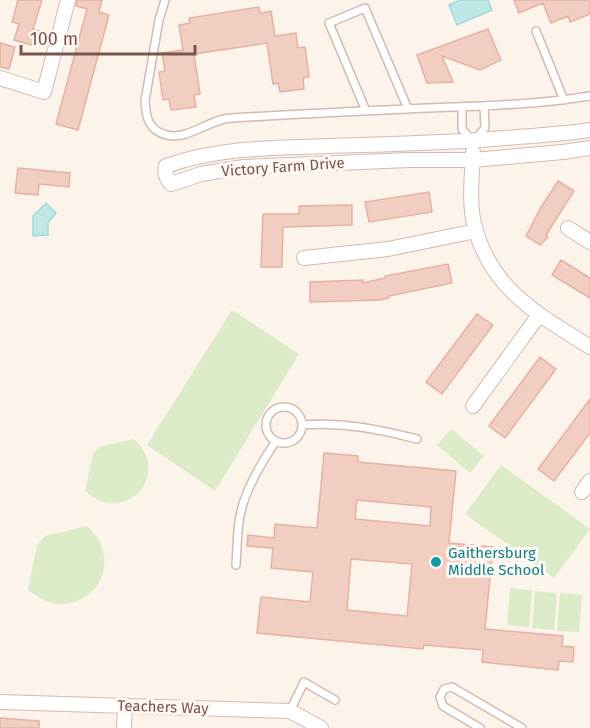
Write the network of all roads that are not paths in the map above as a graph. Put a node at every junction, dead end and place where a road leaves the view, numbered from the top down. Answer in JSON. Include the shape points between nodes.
{"nodes":[{"id":1,"x":68,"y":0,"type":"edge"},
{"id":2,"x":165,"y":0,"type":"edge"},
{"id":3,"x":536,"y":31,"type":"dead end"},
{"id":4,"x":0,"y":78,"type":"edge"},
{"id":5,"x":590,"y":96,"type":"edge"},
{"id":6,"x":564,"y":100,"type":"junction"},
{"id":7,"x":484,"y":106,"type":"junction"},
{"id":8,"x":462,"y":107,"type":"junction"},
{"id":9,"x":408,"y":109,"type":"junction"},
{"id":10,"x":366,"y":111,"type":"junction"},
{"id":11,"x":590,"y":130,"type":"edge"},
{"id":12,"x":473,"y":142,"type":"junction"},
{"id":13,"x":590,"y":148,"type":"edge"},
{"id":14,"x":242,"y":150,"type":"junction"},
{"id":15,"x":472,"y":160,"type":"junction"},
{"id":16,"x":244,"y":167,"type":"junction"},
{"id":17,"x":568,"y":228,"type":"dead end"},
{"id":18,"x":476,"y":231,"type":"junction"},
{"id":19,"x":590,"y":242,"type":"edge"},
{"id":20,"x":304,"y":258,"type":"dead end"},
{"id":21,"x":539,"y":315,"type":"junction"},
{"id":22,"x":590,"y":347,"type":"edge"},
{"id":23,"x":473,"y":406,"type":"dead end"},
{"id":24,"x":302,"y":425,"type":"junction"},
{"id":25,"x":417,"y":440,"type":"dead end"},
{"id":26,"x":276,"y":441,"type":"junction"},
{"id":27,"x":236,"y":565,"type":"dead end"},
{"id":28,"x":335,"y":700,"type":"dead end"},
{"id":29,"x":0,"y":702,"type":"edge"},
{"id":30,"x":125,"y":705,"type":"junction"},
{"id":31,"x":290,"y":711,"type":"junction"},
{"id":32,"x":124,"y":728,"type":"edge"},
{"id":33,"x":321,"y":728,"type":"edge"},
{"id":34,"x":480,"y":728,"type":"edge"},
{"id":35,"x":522,"y":728,"type":"edge"}],
"edges":[{"from":1,"to":4,"type":"street","via":[[44,92]]},
{"from":2,"to":10,"type":"lane","via":[[145,101],[150,125],[159,132],[170,136],[185,134],[225,118]]},
{"from":3,"to":6,"type":"lane"},
{"from":5,"to":6,"type":"lane"},
{"from":6,"to":7,"type":"lane"},
{"from":7,"to":8,"type":"lane"},
{"from":7,"to":12,"type":"lane","via":[[484,128]]},
{"from":8,"to":9,"type":"lane"},
{"from":8,"to":12,"type":"lane","via":[[462,129]]},
{"from":9,"to":10,"type":"lane"},
{"from":9,"to":10,"type":"lane","via":[[365,8],[329,23]]},
{"from":11,"to":12,"type":"street","name":"Victory Farm Drive"},
{"from":12,"to":14,"type":"street","name":"Victory Farm Drive"},
{"from":12,"to":15,"type":"street"},
{"from":13,"to":15,"type":"street","name":"Victory Farm Drive"},
{"from":14,"to":16,"type":"lane"},
{"from":14,"to":16,"type":"street","name":"Victory Farm Drive","via":[[179,162],[166,166],[165,171],[171,184]]},
{"from":15,"to":16,"type":"street","name":"Victory Farm Drive"},
{"from":15,"to":18,"type":"street","via":[[471,197]]},
{"from":17,"to":19,"type":"street"},
{"from":18,"to":20,"type":"street","via":[[388,249]]},
{"from":18,"to":21,"type":"street","via":[[489,264],[511,292]]},
{"from":21,"to":22,"type":"street"},
{"from":21,"to":23,"type":"street"},
{"from":24,"to":25,"type":"lane","via":[[348,425]]},
{"from":24,"to":26,"type":"lane","via":[[296,439]]},
{"from":24,"to":26,"type":"lane","via":[[291,409],[274,410],[266,428]]},
{"from":26,"to":27,"type":"lane","via":[[260,465],[245,500],[239,520]]},
{"from":28,"to":31,"type":"lane","via":[[304,682]]},
{"from":29,"to":30,"type":"street","name":"Teachers Way"},
{"from":30,"to":31,"type":"street","name":"Teachers Way"},
{"from":30,"to":32,"type":"street"},
{"from":31,"to":33,"type":"street","name":"Teachers Way"},
{"from":34,"to":35,"type":"lane","via":[[443,706],[440,697],[444,689],[452,687]]}]}
